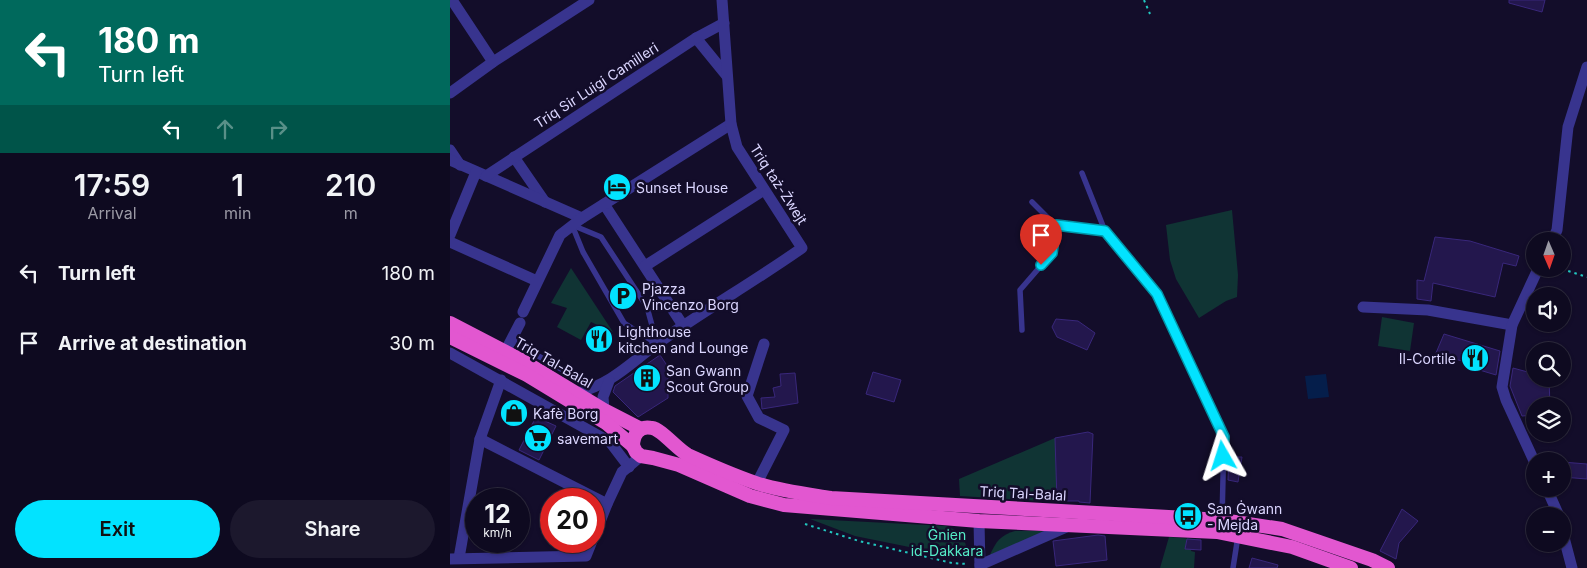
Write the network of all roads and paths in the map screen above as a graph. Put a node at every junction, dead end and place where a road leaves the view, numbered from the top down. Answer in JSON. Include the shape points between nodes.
{"nodes":[{"id":1,"x":452,"y":0,"type":"edge"},
{"id":2,"x":589,"y":0,"type":"edge"},
{"id":3,"x":722,"y":0,"type":"edge"},
{"id":4,"x":1144,"y":0,"type":"edge"},
{"id":5,"x":1150,"y":14,"type":"dead end"},
{"id":6,"x":724,"y":23,"type":"junction"},
{"id":7,"x":696,"y":38,"type":"junction"},
{"id":8,"x":493,"y":62,"type":"junction"},
{"id":9,"x":1587,"y":67,"type":"edge"},
{"id":10,"x":728,"y":76,"type":"junction"},
{"id":11,"x":450,"y":93,"type":"edge"},
{"id":12,"x":730,"y":124,"type":"junction"},
{"id":13,"x":450,"y":150,"type":"edge"},
{"id":14,"x":514,"y":157,"type":"junction"},
{"id":15,"x":455,"y":163,"type":"edge"},
{"id":16,"x":1082,"y":173,"type":"dead end"},
{"id":17,"x":481,"y":174,"type":"junction"},
{"id":18,"x":764,"y":190,"type":"junction"},
{"id":19,"x":545,"y":202,"type":"junction"},
{"id":20,"x":1032,"y":202,"type":"dead end"},
{"id":21,"x":604,"y":204,"type":"junction"},
{"id":22,"x":577,"y":221,"type":"junction"},
{"id":23,"x":1056,"y":225,"type":"junction"},
{"id":24,"x":1105,"y":231,"type":"junction"},
{"id":25,"x":1556,"y":232,"type":"edge"},
{"id":26,"x":450,"y":235,"type":"edge"},
{"id":27,"x":450,"y":242,"type":"edge"},
{"id":28,"x":645,"y":266,"type":"junction"},
{"id":29,"x":1571,"y":272,"type":"edge"},
{"id":30,"x":1587,"y":277,"type":"edge"},
{"id":31,"x":1534,"y":278,"type":"edge"},
{"id":32,"x":537,"y":281,"type":"junction"},
{"id":33,"x":1363,"y":307,"type":"dead end"},
{"id":34,"x":450,"y":323,"type":"edge"},
{"id":35,"x":1512,"y":325,"type":"junction"},
{"id":36,"x":684,"y":327,"type":"junction"},
{"id":37,"x":1022,"y":330,"type":"dead end"},
{"id":38,"x":450,"y":337,"type":"edge"},
{"id":39,"x":657,"y":344,"type":"junction"},
{"id":40,"x":764,"y":344,"type":"dead end"},
{"id":41,"x":508,"y":346,"type":"junction"},
{"id":42,"x":450,"y":353,"type":"edge"},
{"id":43,"x":500,"y":380,"type":"junction"},
{"id":44,"x":609,"y":381,"type":"junction"},
{"id":45,"x":594,"y":388,"type":"junction"},
{"id":46,"x":577,"y":393,"type":"junction"},
{"id":47,"x":604,"y":410,"type":"junction"},
{"id":48,"x":641,"y":429,"type":"junction"},
{"id":49,"x":662,"y":435,"type":"junction"},
{"id":50,"x":480,"y":439,"type":"junction"},
{"id":51,"x":610,"y":442,"type":"junction"},
{"id":52,"x":638,"y":450,"type":"junction"},
{"id":53,"x":1530,"y":452,"type":"edge"},
{"id":54,"x":629,"y":467,"type":"junction"},
{"id":55,"x":757,"y":483,"type":"junction"},
{"id":56,"x":607,"y":504,"type":"junction"},
{"id":57,"x":605,"y":509,"type":"edge"},
{"id":58,"x":979,"y":520,"type":"junction"},
{"id":59,"x":1222,"y":520,"type":"junction"},
{"id":60,"x":805,"y":524,"type":"dead end"},
{"id":61,"x":1072,"y":524,"type":"junction"},
{"id":62,"x":1238,"y":536,"type":"junction"},
{"id":63,"x":1568,"y":552,"type":"edge"},
{"id":64,"x":587,"y":553,"type":"edge"},
{"id":65,"x":454,"y":559,"type":"edge"},
{"id":66,"x":980,"y":566,"type":"edge"},
{"id":67,"x":1233,"y":568,"type":"edge"},
{"id":68,"x":1351,"y":568,"type":"edge"},
{"id":69,"x":1388,"y":568,"type":"edge"},
{"id":70,"x":1572,"y":568,"type":"edge"}],
"edges":[{"from":1,"to":8,"type":"street"},
{"from":2,"to":8,"type":"street"},
{"from":3,"to":6,"type":"street","name":"Triq taż-Żwejt"},
{"from":4,"to":5,"type":"path"},
{"from":6,"to":7,"type":"street","name":"Triq Sir Luigi Camilleri"},
{"from":6,"to":10,"type":"street","name":"Triq taż-Żwejt"},
{"from":7,"to":10,"type":"street"},
{"from":7,"to":14,"type":"street","name":"Triq Sir Luigi Camilleri"},
{"from":8,"to":11,"type":"street"},
{"from":9,"to":25,"type":"street","via":[[1568,127]]},
{"from":10,"to":12,"type":"street","name":"Triq taż-Żwejt"},
{"from":12,"to":18,"type":"street","name":"Triq taż-Żwejt","via":[[737,147]]},
{"from":12,"to":21,"type":"street"},
{"from":13,"to":15,"type":"street"},
{"from":14,"to":17,"type":"street","name":"Triq Sir Luigi Camilleri"},
{"from":14,"to":19,"type":"street"},
{"from":15,"to":17,"type":"street"},
{"from":16,"to":24,"type":"lane"},
{"from":17,"to":19,"type":"street"},
{"from":17,"to":26,"type":"street"},
{"from":18,"to":28,"type":"street"},
{"from":18,"to":36,"type":"street","name":"Triq taż-Żwejt","via":[[802,248]]},
{"from":19,"to":22,"type":"street"},
{"from":20,"to":23,"type":"lane"},
{"from":21,"to":22,"type":"street"},
{"from":21,"to":28,"type":"street"},
{"from":22,"to":32,"type":"street","via":[[560,235]]},
{"from":22,"to":39,"type":"lane","via":[[601,237],[647,307]]},
{"from":22,"to":39,"type":"lane","via":[[583,252],[624,323]]},
{"from":23,"to":24,"type":"lane"},
{"from":23,"to":37,"type":"lane","via":[[1052,253],[1020,290]]},
{"from":24,"to":59,"type":"lane","via":[[1157,294],[1224,437]]},
{"from":27,"to":32,"type":"street"},
{"from":28,"to":36,"type":"street"},
{"from":29,"to":30,"type":"path"},
{"from":31,"to":35,"type":"street"},
{"from":32,"to":41,"type":"street"},
{"from":33,"to":35,"type":"street","via":[[1428,310]]},
{"from":34,"to":41,"type":"highway","name":"Triq Tal-Balal"},
{"from":35,"to":53,"type":"street","via":[[1502,387]]},
{"from":36,"to":39,"type":"street"},
{"from":38,"to":52,"type":"highway","name":"Triq Tal-Balal","via":[[527,375],[606,423]]},
{"from":39,"to":44,"type":"street"},
{"from":40,"to":55,"type":"street","via":[[747,396],[759,418],[784,430]]},
{"from":41,"to":45,"type":"lane","name":"Triq Tal-Balal"},
{"from":41,"to":46,"type":"highway","name":"Triq Tal-Balal","via":[[523,361]]},
{"from":42,"to":43,"type":"street"},
{"from":43,"to":50,"type":"street"},
{"from":43,"to":51,"type":"street"},
{"from":44,"to":45,"type":"street"},
{"from":44,"to":47,"type":"street","via":[[603,398]]},
{"from":45,"to":46,"type":"street"},
{"from":46,"to":47,"type":"highway","name":"Triq Tal-Balal"},
{"from":47,"to":48,"type":"highway","name":"Triq Tal-Balal"},
{"from":48,"to":49,"type":"highway","name":"Triq Tal-Balal","via":[[651,427]]},
{"from":48,"to":52,"type":"highway","via":[[635,435]]},
{"from":49,"to":52,"type":"highway","via":[[662,450]]},
{"from":49,"to":55,"type":"highway","name":"Triq Tal-Balal","via":[[686,454]]},
{"from":50,"to":56,"type":"street"},
{"from":50,"to":65,"type":"street"},
{"from":51,"to":52,"type":"street","name":"Triq Tal-Balal"},
{"from":51,"to":54,"type":"street"},
{"from":52,"to":54,"type":"street"},
{"from":52,"to":58,"type":"highway","name":"Triq Tal-Balal","via":[[750,496],[784,505]]},
{"from":54,"to":56,"type":"street","via":[[622,472]]},
{"from":55,"to":59,"type":"highway","name":"Triq Tal-Balal","via":[[831,498]]},
{"from":56,"to":57,"type":"street"},
{"from":58,"to":61,"type":"highway","name":"Triq Tal-Balal"},
{"from":58,"to":66,"type":"street"},
{"from":59,"to":69,"type":"highway","name":"Triq Tal-Balal","via":[[1282,529]]},
{"from":60,"to":66,"type":"path","via":[[859,541]]},
{"from":61,"to":62,"type":"highway","name":"Triq Tal-Balal"},
{"from":61,"to":66,"type":"street"},
{"from":62,"to":67,"type":"lane"},
{"from":62,"to":68,"type":"highway","name":"Triq Tal-Balal","via":[[1292,547]]},
{"from":63,"to":70,"type":"street"},
{"from":64,"to":65,"type":"street","via":[[586,556]]}]}
